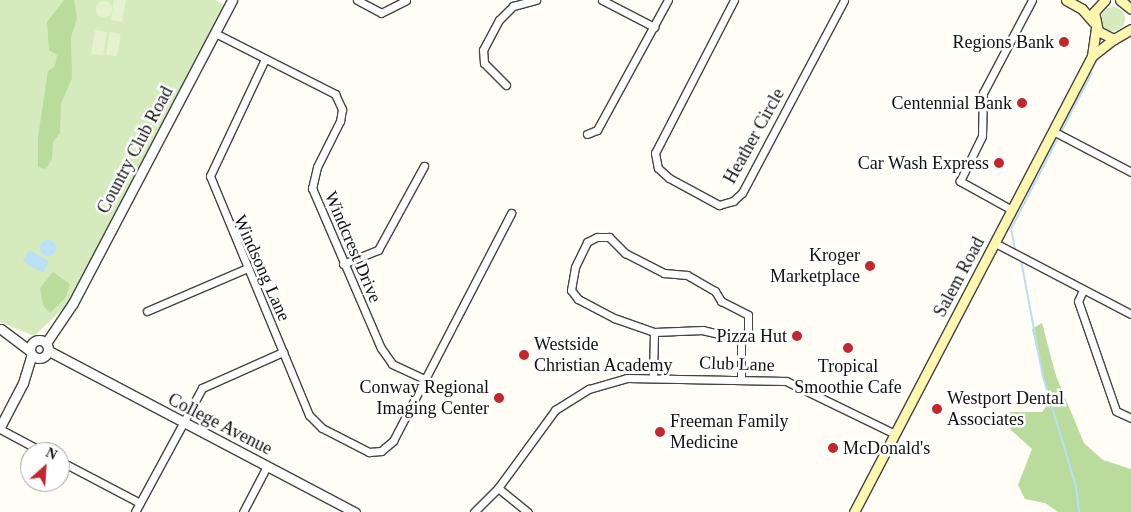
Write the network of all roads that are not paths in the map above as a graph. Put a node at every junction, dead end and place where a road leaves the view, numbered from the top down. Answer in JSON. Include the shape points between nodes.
{"nodes":[{"id":1,"x":232,"y":0,"type":"edge"},
{"id":2,"x":357,"y":0,"type":"edge"},
{"id":3,"x":406,"y":0,"type":"edge"},
{"id":4,"x":536,"y":0,"type":"edge"},
{"id":5,"x":602,"y":0,"type":"edge"},
{"id":6,"x":668,"y":0,"type":"edge"},
{"id":7,"x":734,"y":0,"type":"edge"},
{"id":8,"x":844,"y":0,"type":"edge"},
{"id":9,"x":1032,"y":0,"type":"edge"},
{"id":10,"x":1066,"y":0,"type":"edge"},
{"id":11,"x":1094,"y":0,"type":"edge"},
{"id":12,"x":1100,"y":0,"type":"edge"},
{"id":13,"x":1105,"y":0,"type":"edge"},
{"id":14,"x":1120,"y":0,"type":"edge"},
{"id":15,"x":1131,"y":8,"type":"edge"},
{"id":16,"x":1095,"y":26,"type":"junction"},
{"id":17,"x":654,"y":27,"type":"junction"},
{"id":18,"x":1131,"y":29,"type":"edge"},
{"id":19,"x":215,"y":33,"type":"junction"},
{"id":20,"x":1127,"y":37,"type":"edge"},
{"id":21,"x":1114,"y":39,"type":"junction"},
{"id":22,"x":1092,"y":56,"type":"junction"},
{"id":23,"x":266,"y":59,"type":"junction"},
{"id":24,"x":506,"y":85,"type":"dead end"},
{"id":25,"x":1053,"y":131,"type":"junction"},
{"id":26,"x":586,"y":134,"type":"dead end"},
{"id":27,"x":424,"y":166,"type":"dead end"},
{"id":28,"x":1131,"y":172,"type":"edge"},
{"id":29,"x":1012,"y":210,"type":"junction"},
{"id":30,"x":511,"y":213,"type":"dead end"},
{"id":31,"x":995,"y":244,"type":"junction"},
{"id":32,"x":343,"y":264,"type":"junction"},
{"id":33,"x":245,"y":269,"type":"junction"},
{"id":34,"x":1084,"y":290,"type":"junction"},
{"id":35,"x":147,"y":311,"type":"dead end"},
{"id":36,"x":1131,"y":314,"type":"edge"},
{"id":37,"x":0,"y":329,"type":"edge"},
{"id":38,"x":654,"y":332,"type":"junction"},
{"id":39,"x":741,"y":339,"type":"junction"},
{"id":40,"x":39,"y":350,"type":"junction"},
{"id":41,"x":283,"y":352,"type":"junction"},
{"id":42,"x":653,"y":376,"type":"junction"},
{"id":43,"x":741,"y":377,"type":"junction"},
{"id":44,"x":422,"y":378,"type":"junction"},
{"id":45,"x":1131,"y":418,"type":"edge"},
{"id":46,"x":183,"y":424,"type":"junction"},
{"id":47,"x":0,"y":428,"type":"edge"},
{"id":48,"x":895,"y":434,"type":"junction"},
{"id":49,"x":25,"y":442,"type":"edge"},
{"id":50,"x":70,"y":466,"type":"edge"},
{"id":51,"x":267,"y":466,"type":"junction"},
{"id":52,"x":498,"y":488,"type":"junction"},
{"id":53,"x":140,"y":503,"type":"junction"},
{"id":54,"x":135,"y":512,"type":"edge"},
{"id":55,"x":243,"y":512,"type":"edge"},
{"id":56,"x":355,"y":512,"type":"edge"},
{"id":57,"x":474,"y":512,"type":"edge"},
{"id":58,"x":528,"y":512,"type":"edge"},
{"id":59,"x":854,"y":512,"type":"edge"}],
"edges":[{"from":1,"to":19,"type":"street","name":"Country Club Road"},
{"from":2,"to":3,"type":"street","via":[[381,13]]},
{"from":4,"to":24,"type":"street","via":[[513,6],[499,20],[483,50],[484,63]]},
{"from":5,"to":17,"type":"street"},
{"from":6,"to":17,"type":"street"},
{"from":7,"to":8,"type":"street","name":"Heather Circle","via":[[655,153],[658,168],[669,178],[720,205],[742,193]]},
{"from":9,"to":29,"type":"street","via":[[983,93],[982,136],[960,181]]},
{"from":10,"to":16,"type":"main road","via":[[1082,8]]},
{"from":11,"to":12,"type":"main road"},
{"from":13,"to":16,"type":"main road","name":"Salem Road","via":[[1096,9]]},
{"from":14,"to":15,"type":"main road"},
{"from":16,"to":21,"type":"main road"},
{"from":16,"to":22,"type":"main road","name":"Salem Road"},
{"from":17,"to":26,"type":"street","via":[[597,130]]},
{"from":18,"to":20,"type":"main road"},
{"from":19,"to":23,"type":"street","name":"Windcrest Drive"},
{"from":19,"to":40,"type":"street","name":"Country Club Road","via":[[65,315]]},
{"from":20,"to":21,"type":"main road"},
{"from":21,"to":22,"type":"main road","name":"Salem Road"},
{"from":22,"to":25,"type":"main road","name":"Salem Road"},
{"from":23,"to":32,"type":"street","name":"Windcrest Drive","via":[[335,94],[342,109],[312,188]]},
{"from":23,"to":33,"type":"street","name":"Windsong Lane","via":[[210,176]]},
{"from":25,"to":28,"type":"street"},
{"from":25,"to":29,"type":"main road","name":"Salem Road"},
{"from":27,"to":32,"type":"street","via":[[378,250]]},
{"from":29,"to":31,"type":"main road","name":"Salem Road"},
{"from":30,"to":44,"type":"street"},
{"from":31,"to":34,"type":"street"},
{"from":31,"to":48,"type":"main road","name":"Salem Road"},
{"from":32,"to":44,"type":"street","name":"Windcrest Drive","via":[[381,348],[392,364]]},
{"from":33,"to":35,"type":"street"},
{"from":33,"to":41,"type":"street","name":"Windsong Lane"},
{"from":34,"to":36,"type":"street"},
{"from":34,"to":45,"type":"street","via":[[1078,301],[1116,411]]},
{"from":37,"to":40,"type":"street","name":"College Avenue"},
{"from":38,"to":39,"type":"street","via":[[703,330]]},
{"from":38,"to":39,"type":"street","via":[[593,308],[571,290],[575,267],[587,242],[609,237],[649,266],[687,275],[715,291],[721,301],[748,315],[750,325]]},
{"from":38,"to":42,"type":"street"},
{"from":39,"to":43,"type":"street"},
{"from":40,"to":46,"type":"street","name":"College Avenue"},
{"from":40,"to":47,"type":"street","name":"Country Club Road"},
{"from":41,"to":44,"type":"street","name":"Windsong Lane","via":[[310,415],[322,428],[369,452],[380,451],[393,441]]},
{"from":41,"to":46,"type":"street","via":[[202,388]]},
{"from":42,"to":43,"type":"street","name":"Club Lane"},
{"from":42,"to":52,"type":"street","name":"Club Lane","via":[[604,383],[561,405],[534,435]]},
{"from":43,"to":48,"type":"street","name":"Club Lane","via":[[781,380],[808,388]]},
{"from":46,"to":51,"type":"street","name":"College Avenue"},
{"from":46,"to":53,"type":"street"},
{"from":47,"to":49,"type":"street"},
{"from":48,"to":59,"type":"main road","name":"Salem Road"},
{"from":50,"to":53,"type":"street"},
{"from":51,"to":55,"type":"street"},
{"from":51,"to":56,"type":"street","name":"College Avenue"},
{"from":52,"to":57,"type":"street","name":"Club Lane"},
{"from":52,"to":58,"type":"street"},
{"from":53,"to":54,"type":"street"}]}
